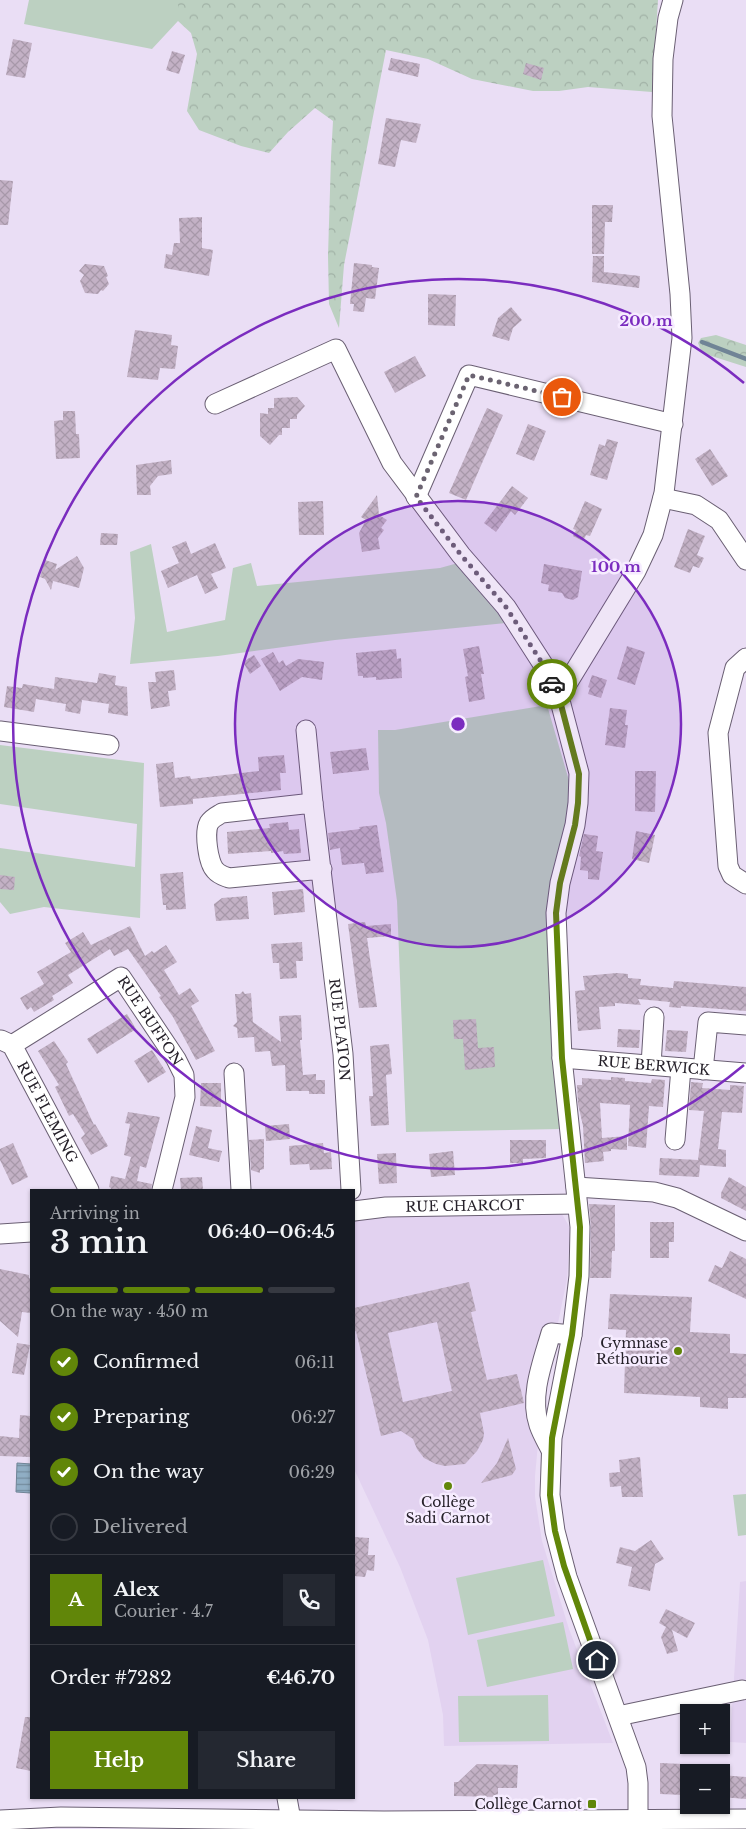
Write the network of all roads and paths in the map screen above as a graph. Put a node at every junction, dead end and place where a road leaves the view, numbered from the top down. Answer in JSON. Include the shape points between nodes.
{"nodes":[{"id":1,"x":673,"y":0,"type":"edge"},
{"id":2,"x":215,"y":404,"type":"dead end"},
{"id":3,"x":673,"y":424,"type":"junction"},
{"id":4,"x":416,"y":497,"type":"junction"},
{"id":5,"x":663,"y":498,"type":"junction"},
{"id":6,"x":746,"y":560,"type":"edge"},
{"id":7,"x":746,"y":658,"type":"edge"},
{"id":8,"x":559,"y":697,"type":"junction"},
{"id":9,"x":306,"y":730,"type":"dead end"},
{"id":10,"x":0,"y":731,"type":"edge"},
{"id":11,"x":109,"y":745,"type":"dead end"},
{"id":12,"x":314,"y":803,"type":"junction"},
{"id":13,"x":322,"y":870,"type":"junction"},
{"id":14,"x":746,"y":884,"type":"edge"},
{"id":15,"x":654,"y":1017,"type":"dead end"},
{"id":16,"x":746,"y":1025,"type":"edge"},
{"id":17,"x":6,"y":1042,"type":"edge"},
{"id":18,"x":562,"y":1058,"type":"junction"},
{"id":19,"x":651,"y":1066,"type":"junction"},
{"id":20,"x":680,"y":1068,"type":"junction"},
{"id":21,"x":703,"y":1070,"type":"junction"},
{"id":22,"x":234,"y":1073,"type":"dead end"},
{"id":23,"x":746,"y":1073,"type":"edge"},
{"id":24,"x":675,"y":1140,"type":"dead end"},
{"id":25,"x":87,"y":1189,"type":"edge"},
{"id":26,"x":162,"y":1189,"type":"edge"},
{"id":27,"x":241,"y":1189,"type":"edge"},
{"id":28,"x":351,"y":1189,"type":"edge"},
{"id":29,"x":576,"y":1195,"type":"junction"},
{"id":30,"x":355,"y":1211,"type":"edge"},
{"id":31,"x":746,"y":1231,"type":"edge"},
{"id":32,"x":30,"y":1232,"type":"edge"},
{"id":33,"x":0,"y":1234,"type":"edge"},
{"id":34,"x":742,"y":1690,"type":"dead end"},
{"id":35,"x":618,"y":1716,"type":"junction"},
{"id":36,"x":287,"y":1799,"type":"edge"},
{"id":37,"x":746,"y":1819,"type":"edge"},
{"id":38,"x":0,"y":1820,"type":"edge"},
{"id":39,"x":291,"y":1820,"type":"junction"},
{"id":40,"x":638,"y":1820,"type":"junction"}],
"edges":[{"from":1,"to":3,"type":"street","via":[[663,59],[662,116],[682,338]]},
{"from":2,"to":4,"type":"street","via":[[336,349],[392,463]]},
{"from":3,"to":4,"type":"street","via":[[469,375]]},
{"from":3,"to":5,"type":"street"},
{"from":4,"to":8,"type":"street","via":[[506,607],[544,666]]},
{"from":5,"to":6,"type":"street","via":[[696,505],[719,520]]},
{"from":5,"to":8,"type":"street","via":[[653,535],[636,571]]},
{"from":7,"to":14,"type":"street","via":[[735,668],[718,733],[728,866],[732,875]]},
{"from":8,"to":18,"type":"street","via":[[579,774],[575,825],[556,913]]},
{"from":9,"to":12,"type":"street","name":"RUE PLATON"},
{"from":10,"to":11,"type":"street"},
{"from":12,"to":13,"type":"street","name":"RUE PLATON"},
{"from":12,"to":13,"type":"street","via":[[222,813],[209,823],[207,830],[210,862],[214,870],[229,878]]},
{"from":13,"to":28,"type":"street","name":"RUE PLATON","via":[[343,1054]]},
{"from":15,"to":19,"type":"street"},
{"from":16,"to":21,"type":"street","via":[[708,1022]]},
{"from":17,"to":25,"type":"street","name":"RUE FLEMING"},
{"from":17,"to":26,"type":"street","name":"RUE BUFFON","via":[[122,977],[184,1075],[185,1097]]},
{"from":18,"to":19,"type":"street","name":"RUE BERWICK"},
{"from":18,"to":29,"type":"street"},
{"from":19,"to":20,"type":"street","name":"RUE BERWICK"},
{"from":20,"to":21,"type":"street","name":"RUE BERWICK"},
{"from":20,"to":24,"type":"street"},
{"from":21,"to":23,"type":"street","name":"RUE BERWICK"},
{"from":22,"to":27,"type":"street"},
{"from":29,"to":30,"type":"street","name":"RUE CHARCOT"},
{"from":29,"to":31,"type":"street","name":"RUE CHARCOT","via":[[654,1192],[677,1198]]},
{"from":29,"to":35,"type":"street","via":[[580,1227],[579,1276],[572,1335],[550,1450],[550,1495],[567,1577]]},
{"from":32,"to":33,"type":"street"},
{"from":34,"to":35,"type":"street"},
{"from":35,"to":40,"type":"street","via":[[636,1767]]},
{"from":36,"to":39,"type":"street"},
{"from":37,"to":40,"type":"street"},
{"from":38,"to":39,"type":"street"},
{"from":39,"to":40,"type":"street"}]}
